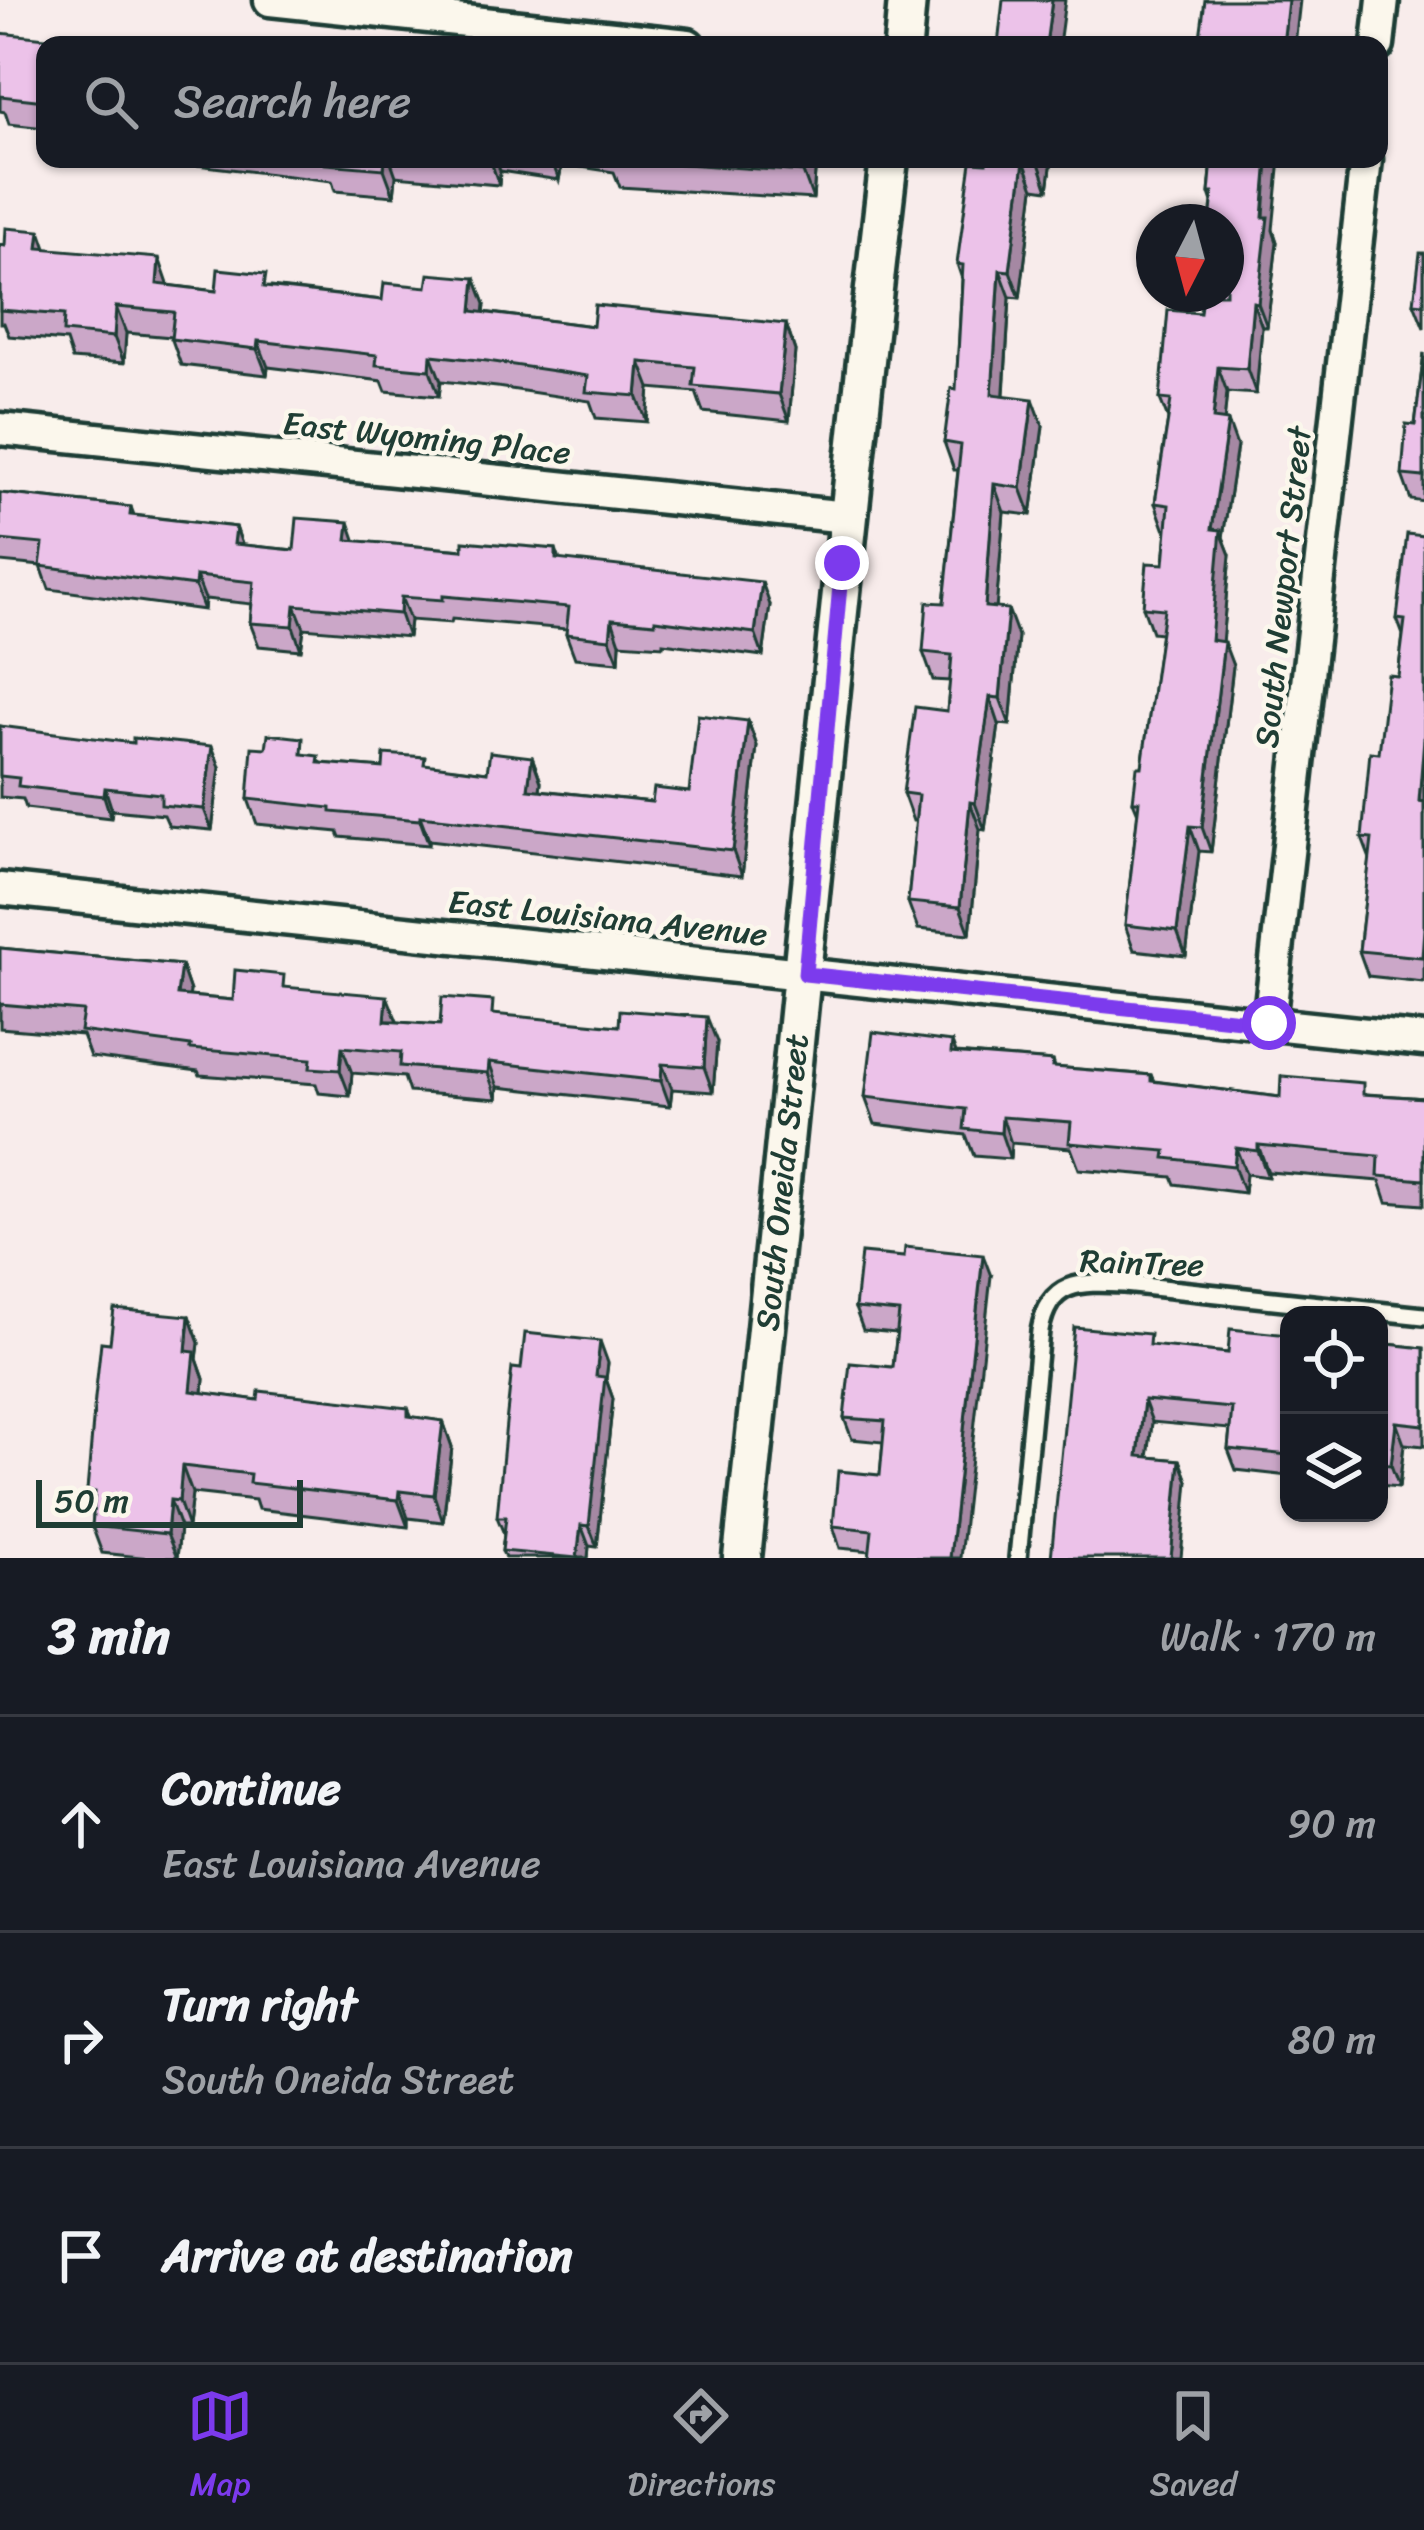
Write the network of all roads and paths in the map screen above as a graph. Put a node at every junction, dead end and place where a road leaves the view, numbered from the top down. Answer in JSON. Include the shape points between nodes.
{"nodes":[{"id":1,"x":270,"y":0,"type":"edge"},
{"id":2,"x":907,"y":0,"type":"edge"},
{"id":3,"x":1383,"y":0,"type":"edge"},
{"id":4,"x":604,"y":36,"type":"edge"},
{"id":5,"x":903,"y":36,"type":"edge"},
{"id":6,"x":1379,"y":36,"type":"edge"},
{"id":7,"x":888,"y":168,"type":"edge"},
{"id":8,"x":1365,"y":168,"type":"edge"},
{"id":9,"x":0,"y":429,"type":"edge"},
{"id":10,"x":847,"y":518,"type":"junction"},
{"id":11,"x":0,"y":889,"type":"edge"},
{"id":12,"x":805,"y":974,"type":"junction"},
{"id":13,"x":1269,"y":1023,"type":"junction"},
{"id":14,"x":1424,"y":1040,"type":"edge"},
{"id":15,"x":1424,"y":1316,"type":"edge"},
{"id":16,"x":742,"y":1558,"type":"edge"},
{"id":17,"x":1018,"y":1558,"type":"edge"}],
"edges":[{"from":1,"to":4,"type":"street"},
{"from":2,"to":5,"type":"street"},
{"from":3,"to":6,"type":"street"},
{"from":7,"to":10,"type":"street","name":"South Oneida Street"},
{"from":8,"to":13,"type":"street","name":"South Newport Street"},
{"from":9,"to":10,"type":"street","name":"East Wyoming Place"},
{"from":10,"to":12,"type":"street","name":"South Oneida Street"},
{"from":11,"to":12,"type":"street","name":"East Louisiana Avenue"},
{"from":12,"to":13,"type":"street","name":"East Louisiana Avenue"},
{"from":12,"to":16,"type":"street","name":"South Oneida Street"},
{"from":13,"to":14,"type":"street","name":"East Louisiana Avenue"},
{"from":15,"to":17,"type":"lane","name":"RainTree","via":[[1124,1284],[1059,1292],[1040,1331]]}]}
